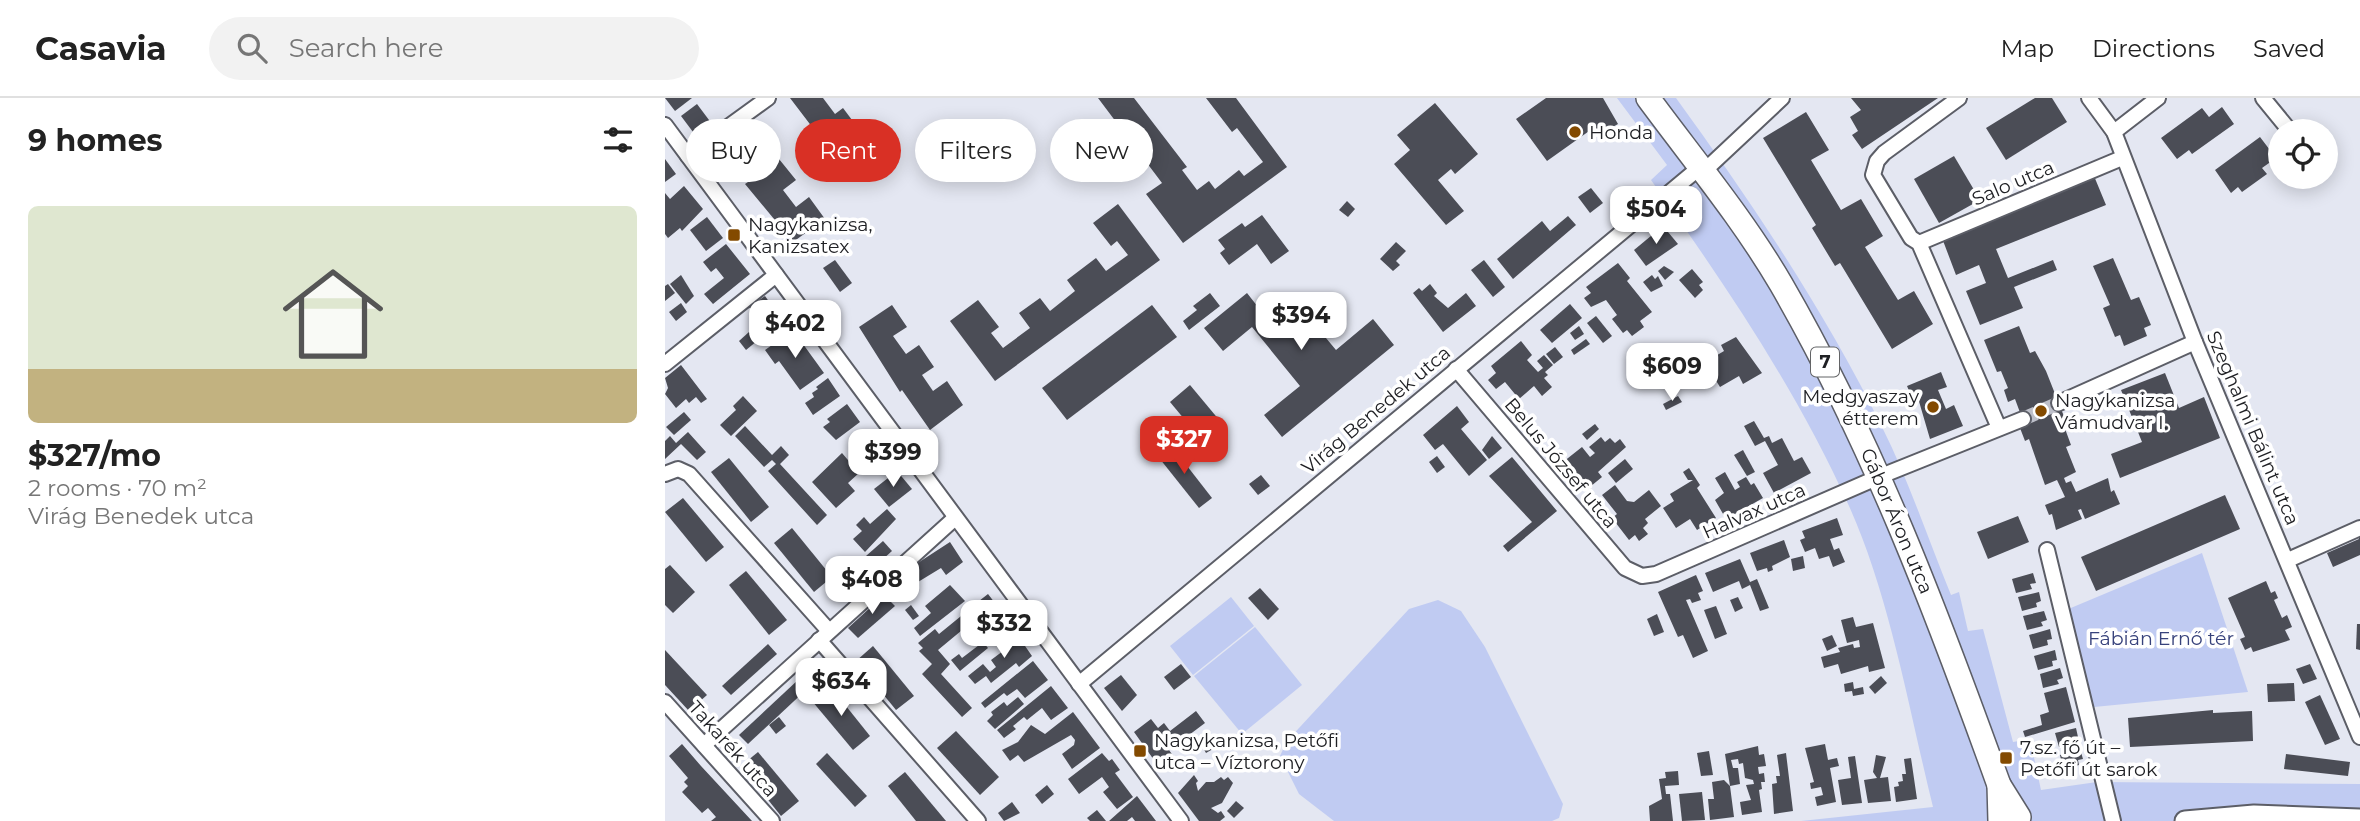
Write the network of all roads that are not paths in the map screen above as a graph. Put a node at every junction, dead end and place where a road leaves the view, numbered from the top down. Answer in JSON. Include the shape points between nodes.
{"nodes":[{"id":1,"x":768,"y":98,"type":"edge"},
{"id":2,"x":1649,"y":98,"type":"edge"},
{"id":3,"x":1782,"y":98,"type":"edge"},
{"id":4,"x":1959,"y":98,"type":"edge"},
{"id":5,"x":2089,"y":98,"type":"edge"},
{"id":6,"x":2158,"y":98,"type":"edge"},
{"id":7,"x":2263,"y":98,"type":"edge"},
{"id":8,"x":739,"y":119,"type":"edge"},
{"id":9,"x":2280,"y":119,"type":"edge"},
{"id":10,"x":665,"y":125,"type":"edge"},
{"id":11,"x":2114,"y":132,"type":"junction"},
{"id":12,"x":686,"y":153,"type":"edge"},
{"id":13,"x":2122,"y":158,"type":"junction"},
{"id":14,"x":1701,"y":171,"type":"junction"},
{"id":15,"x":707,"y":182,"type":"edge"},
{"id":16,"x":1919,"y":243,"type":"junction"},
{"id":17,"x":776,"y":275,"type":"junction"},
{"id":18,"x":2195,"y":342,"type":"junction"},
{"id":19,"x":665,"y":364,"type":"edge"},
{"id":20,"x":1456,"y":369,"type":"junction"},
{"id":21,"x":2059,"y":403,"type":"tunnel mouth"},
{"id":22,"x":2023,"y":419,"type":"tunnel mouth"},
{"id":23,"x":1999,"y":428,"type":"junction"},
{"id":24,"x":665,"y":474,"type":"edge"},
{"id":25,"x":1881,"y":476,"type":"junction"},
{"id":26,"x":955,"y":518,"type":"junction"},
{"id":27,"x":2360,"y":528,"type":"edge"},
{"id":28,"x":2047,"y":550,"type":"dead end"},
{"id":29,"x":2288,"y":560,"type":"junction"},
{"id":30,"x":1642,"y":576,"type":"joint"},
{"id":31,"x":824,"y":636,"type":"junction"},
{"id":32,"x":1079,"y":684,"type":"junction"},
{"id":33,"x":665,"y":702,"type":"edge"},
{"id":34,"x":2360,"y":737,"type":"edge"},
{"id":35,"x":704,"y":746,"type":"junction"},
{"id":36,"x":2360,"y":819,"type":"edge"},
{"id":37,"x":2013,"y":820,"type":"edge"},
{"id":38,"x":772,"y":821,"type":"edge"},
{"id":39,"x":978,"y":821,"type":"edge"},
{"id":40,"x":1181,"y":821,"type":"edge"},
{"id":41,"x":2113,"y":821,"type":"edge"},
{"id":42,"x":2185,"y":821,"type":"edge"}],
"edges":[{"from":1,"to":8,"type":"street"},
{"from":2,"to":14,"type":"main road","name":"Gábor Áron utca","number":"7"},
{"from":3,"to":14,"type":"street","name":"Virág Benedek utca"},
{"from":4,"to":16,"type":"street","via":[[1884,153],[1874,167],[1877,185],[1911,238]]},
{"from":5,"to":11,"type":"street","name":"Szeghalmi Bálint utca"},
{"from":6,"to":11,"type":"street"},
{"from":7,"to":9,"type":"street"},
{"from":10,"to":12,"type":"street"},
{"from":11,"to":13,"type":"street","name":"Szeghalmi Bálint utca"},
{"from":13,"to":16,"type":"street","name":"Salo utca"},
{"from":13,"to":18,"type":"street","name":"Szeghalmi Bálint utca"},
{"from":14,"to":20,"type":"street","name":"Virág Benedek utca"},
{"from":14,"to":25,"type":"main road","name":"Gábor Áron utca","number":"7","via":[[1779,281],[1839,388]]},
{"from":15,"to":17,"type":"street"},
{"from":16,"to":23,"type":"street"},
{"from":17,"to":19,"type":"street"},
{"from":17,"to":26,"type":"street"},
{"from":18,"to":21,"type":"street"},
{"from":18,"to":29,"type":"street","name":"Szeghalmi Bálint utca"},
{"from":20,"to":30,"type":"street","name":"Belus József utca","via":[[1625,568]]},
{"from":20,"to":32,"type":"street","name":"Virág Benedek utca"},
{"from":22,"to":23,"type":"street","name":"Halvax utca"},
{"from":23,"to":25,"type":"street","name":"Halvax utca"},
{"from":24,"to":31,"type":"street","via":[[678,469],[689,474]]},
{"from":25,"to":30,"type":"street","name":"Halvax utca","via":[[1656,574]]},
{"from":25,"to":37,"type":"main road","name":"Gábor Áron utca","number":"7"},
{"from":26,"to":31,"type":"street"},
{"from":26,"to":32,"type":"street"},
{"from":27,"to":29,"type":"street"},
{"from":28,"to":41,"type":"street"},
{"from":29,"to":34,"type":"street","name":"Szeghalmi Bálint utca"},
{"from":31,"to":35,"type":"street"},
{"from":31,"to":39,"type":"street"},
{"from":32,"to":40,"type":"street"},
{"from":33,"to":35,"type":"street","name":"Takarék utca"},
{"from":35,"to":38,"type":"street","name":"Takarék utca"},
{"from":36,"to":42,"type":"main road","via":[[2253,815]]}]}
